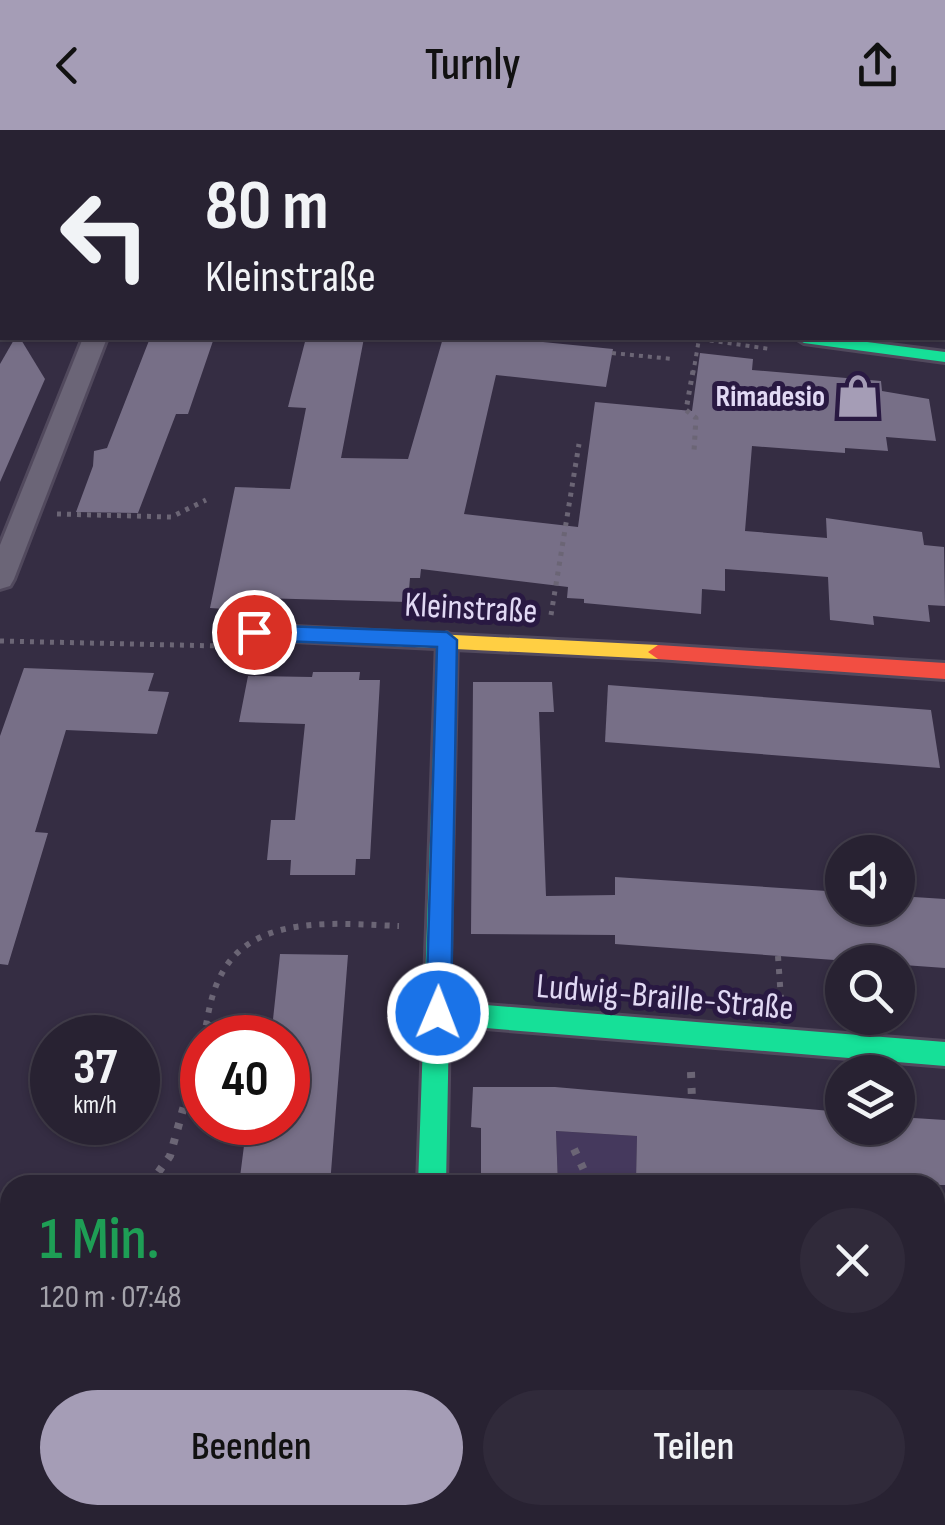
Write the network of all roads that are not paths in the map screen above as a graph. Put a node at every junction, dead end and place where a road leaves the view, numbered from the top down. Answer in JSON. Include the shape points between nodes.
{"nodes":[{"id":1,"x":94,"y":340,"type":"edge"},
{"id":2,"x":819,"y":340,"type":"edge"},
{"id":3,"x":945,"y":357,"type":"edge"},
{"id":4,"x":0,"y":580,"type":"edge"},
{"id":5,"x":254,"y":632,"type":"road end"},
{"id":6,"x":447,"y":640,"type":"junction"},
{"id":7,"x":945,"y":671,"type":"edge"},
{"id":8,"x":438,"y":1013,"type":"junction"},
{"id":9,"x":945,"y":1054,"type":"edge"},
{"id":10,"x":432,"y":1175,"type":"edge"}],
"edges":[{"from":1,"to":4,"type":"street"},
{"from":2,"to":3,"type":"street"},
{"from":5,"to":6,"type":"street","name":"Kleinstraße"},
{"from":6,"to":7,"type":"street","name":"Kleinstraße"},
{"from":6,"to":8,"type":"street"},
{"from":8,"to":9,"type":"street","name":"Ludwig-Braille-Straße"},
{"from":8,"to":10,"type":"street"}]}
